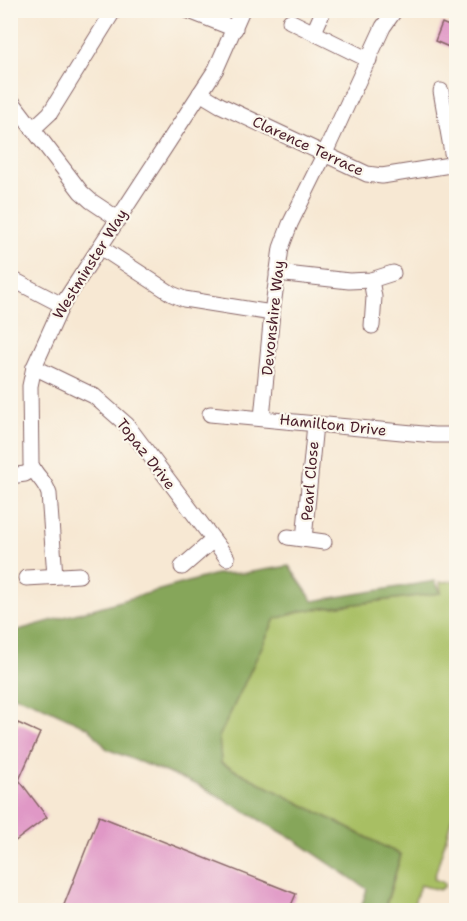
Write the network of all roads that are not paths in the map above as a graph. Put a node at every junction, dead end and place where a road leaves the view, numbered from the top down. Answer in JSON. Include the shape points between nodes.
{"nodes":[{"id":1,"x":114,"y":10,"type":"edge"},
{"id":2,"x":187,"y":10,"type":"edge"},
{"id":3,"x":242,"y":10,"type":"edge"},
{"id":4,"x":395,"y":10,"type":"edge"},
{"id":5,"x":321,"y":16,"type":"dead end"},
{"id":6,"x":290,"y":21,"type":"dead end"},
{"id":7,"x":235,"y":29,"type":"junction"},
{"id":8,"x":314,"y":32,"type":"junction"},
{"id":9,"x":369,"y":60,"type":"junction"},
{"id":10,"x":441,"y":91,"type":"dead end"},
{"id":11,"x":200,"y":93,"type":"junction"},
{"id":12,"x":10,"y":99,"type":"edge"},
{"id":13,"x":450,"y":112,"type":"edge"},
{"id":14,"x":34,"y":128,"type":"junction"},
{"id":15,"x":324,"y":155,"type":"junction"},
{"id":16,"x":455,"y":164,"type":"edge"},
{"id":17,"x":118,"y":219,"type":"junction"},
{"id":18,"x":100,"y":247,"type":"junction"},
{"id":19,"x":277,"y":273,"type":"junction"},
{"id":20,"x":393,"y":273,"type":"dead end"},
{"id":21,"x":10,"y":278,"type":"edge"},
{"id":22,"x":371,"y":280,"type":"junction"},
{"id":23,"x":62,"y":305,"type":"junction"},
{"id":24,"x":272,"y":313,"type":"junction"},
{"id":25,"x":372,"y":326,"type":"dead end"},
{"id":26,"x":34,"y":367,"type":"junction"},
{"id":27,"x":210,"y":414,"type":"dead end"},
{"id":28,"x":262,"y":418,"type":"junction"},
{"id":29,"x":315,"y":424,"type":"junction"},
{"id":30,"x":456,"y":435,"type":"edge"},
{"id":31,"x":33,"y":469,"type":"junction"},
{"id":32,"x":10,"y":476,"type":"edge"},
{"id":33,"x":288,"y":537,"type":"dead end"},
{"id":34,"x":304,"y":538,"type":"junction"},
{"id":35,"x":212,"y":541,"type":"junction"},
{"id":36,"x":324,"y":542,"type":"dead end"},
{"id":37,"x":226,"y":558,"type":"dead end"},
{"id":38,"x":182,"y":567,"type":"dead end"},
{"id":39,"x":79,"y":574,"type":"dead end"},
{"id":40,"x":55,"y":576,"type":"junction"},
{"id":41,"x":26,"y":578,"type":"dead end"}],
"edges":[{"from":1,"to":14,"type":"street","via":[[50,113]]},
{"from":2,"to":7,"type":"street"},
{"from":3,"to":7,"type":"street","name":"Westminster Way"},
{"from":4,"to":9,"type":"street","name":"Devonshire Way"},
{"from":5,"to":8,"type":"street"},
{"from":6,"to":8,"type":"street"},
{"from":7,"to":11,"type":"street","name":"Westminster Way"},
{"from":8,"to":9,"type":"street"},
{"from":9,"to":15,"type":"street","name":"Devonshire Way"},
{"from":10,"to":13,"type":"street"},
{"from":11,"to":15,"type":"street","name":"Clarence Terrace"},
{"from":11,"to":17,"type":"street","name":"Westminster Way"},
{"from":12,"to":14,"type":"street"},
{"from":13,"to":16,"type":"street"},
{"from":14,"to":17,"type":"street","via":[[81,192]]},
{"from":15,"to":16,"type":"street","name":"Clarence Terrace","via":[[356,170],[382,176]]},
{"from":15,"to":19,"type":"street","name":"Devonshire Way","via":[[290,224]]},
{"from":17,"to":18,"type":"street","name":"Westminster Way"},
{"from":18,"to":23,"type":"street","name":"Westminster Way"},
{"from":18,"to":24,"type":"street","via":[[184,300]]},
{"from":19,"to":22,"type":"street"},
{"from":19,"to":24,"type":"street","name":"Devonshire Way"},
{"from":20,"to":22,"type":"street"},
{"from":21,"to":23,"type":"street"},
{"from":22,"to":25,"type":"street"},
{"from":23,"to":26,"type":"street","name":"Westminster Way"},
{"from":24,"to":28,"type":"street","name":"Devonshire Way"},
{"from":26,"to":31,"type":"street","name":"Westminster Way","via":[[29,406]]},
{"from":26,"to":35,"type":"street","name":"Topaz Drive","via":[[94,396],[127,425]]},
{"from":27,"to":28,"type":"street","name":"Hamilton Drive"},
{"from":28,"to":29,"type":"street","name":"Hamilton Drive"},
{"from":29,"to":30,"type":"street","name":"Hamilton Drive"},
{"from":29,"to":34,"type":"street","name":"Pearl Close"},
{"from":31,"to":32,"type":"street"},
{"from":31,"to":40,"type":"street","name":"Westminster Way","via":[[49,494]]},
{"from":33,"to":34,"type":"street","name":"Pearl Close"},
{"from":34,"to":36,"type":"street","name":"Pearl Close"},
{"from":35,"to":37,"type":"street","name":"Topaz Drive"},
{"from":35,"to":38,"type":"street"},
{"from":39,"to":40,"type":"street"},
{"from":40,"to":41,"type":"street"}]}
